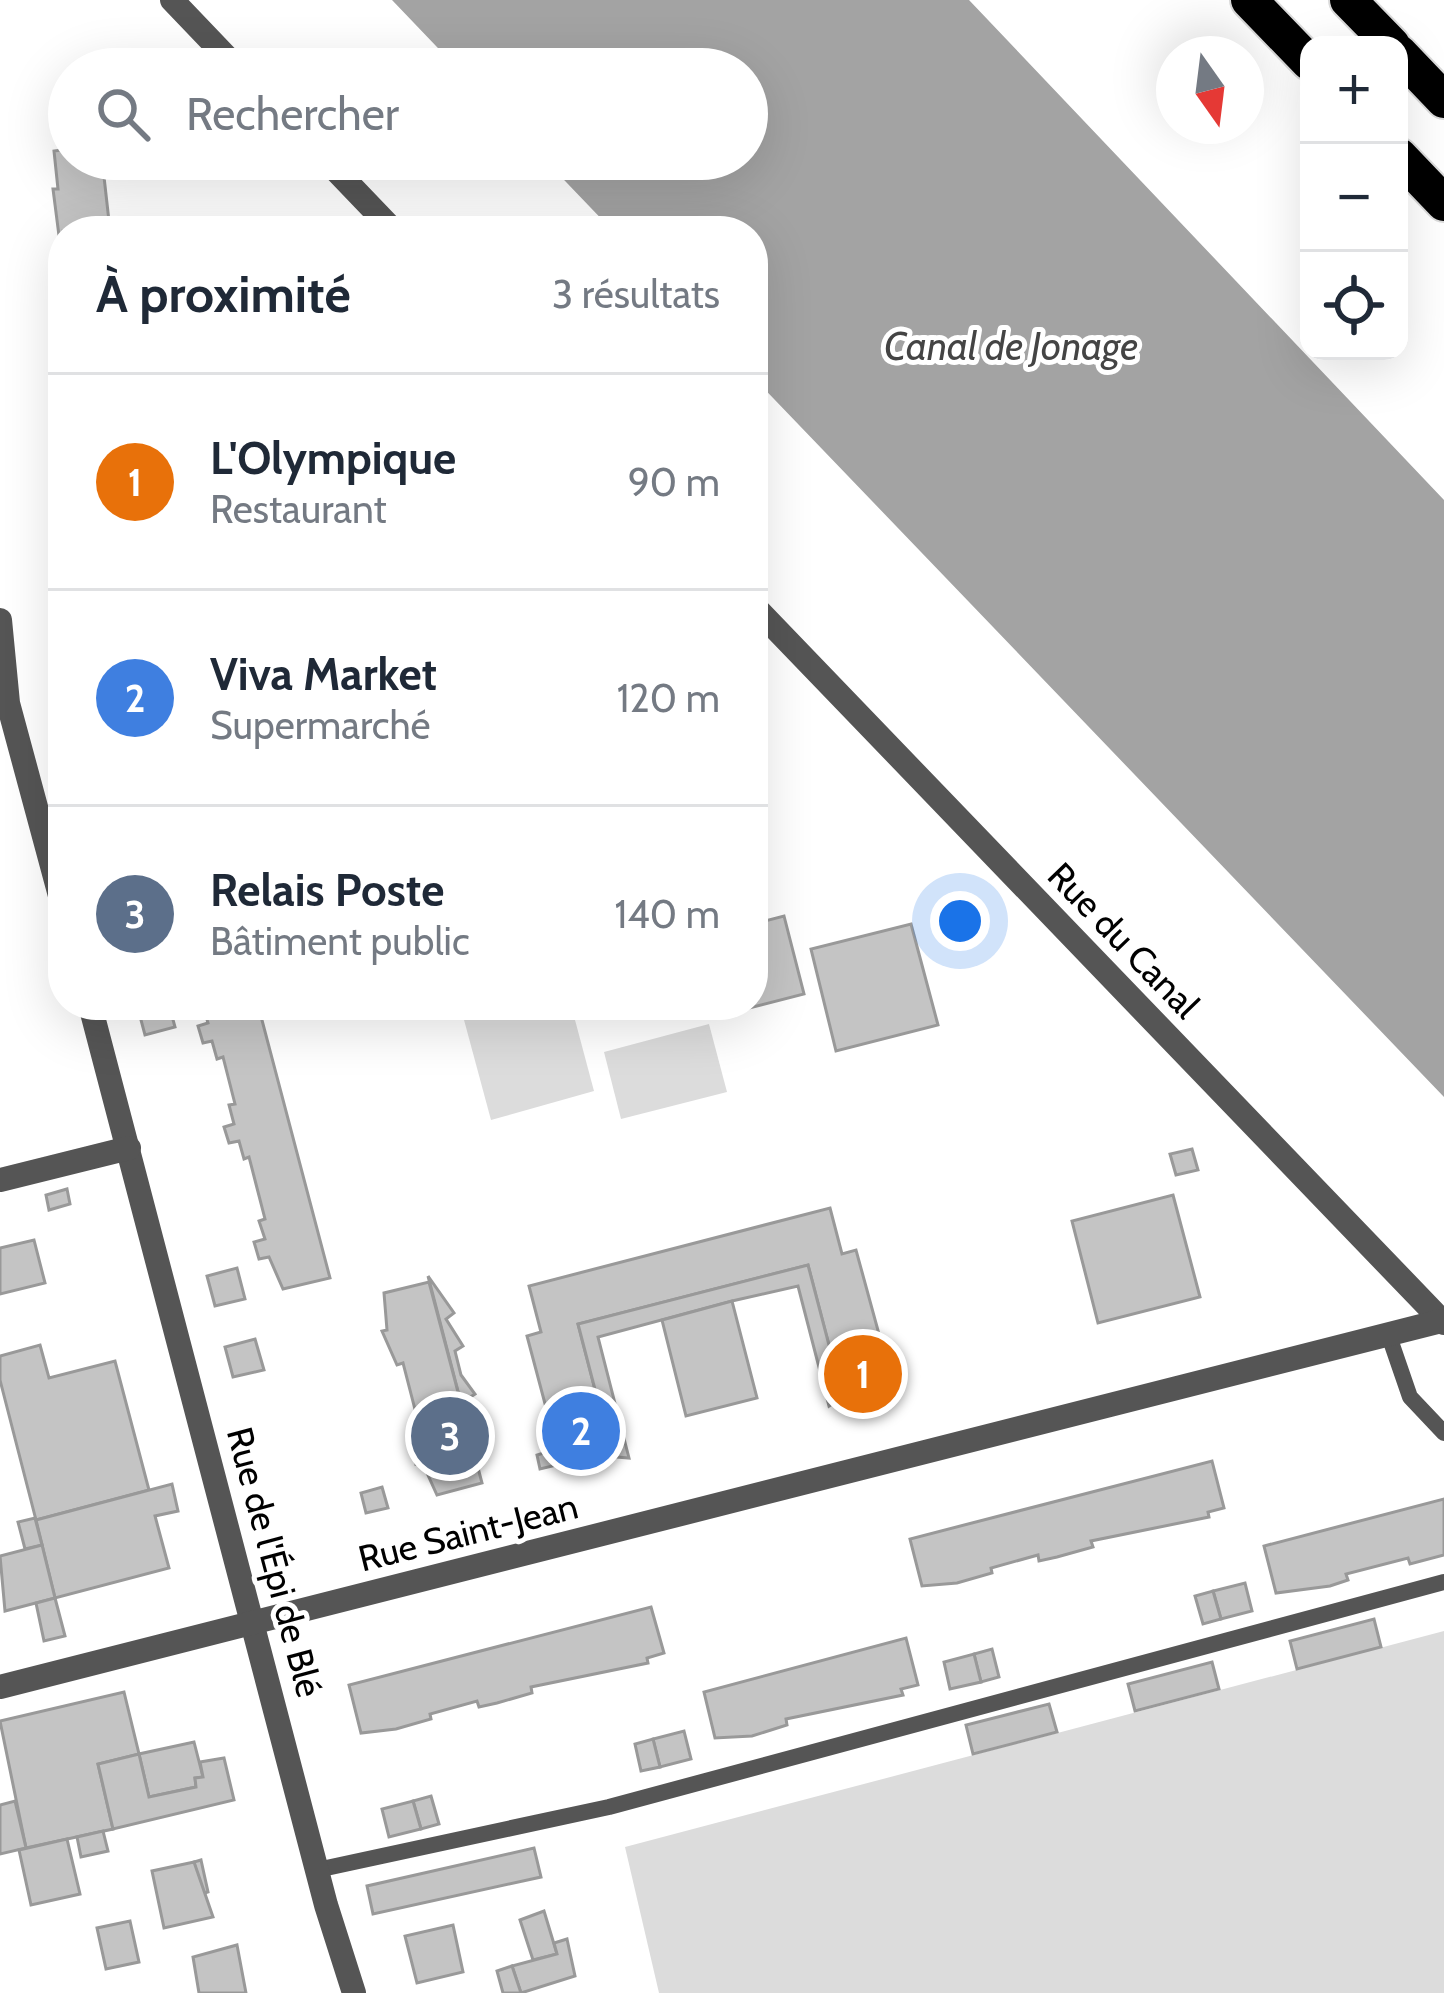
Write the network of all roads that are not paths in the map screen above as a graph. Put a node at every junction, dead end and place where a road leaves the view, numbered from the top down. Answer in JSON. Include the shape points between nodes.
{"nodes":[{"id":1,"x":172,"y":0,"type":"edge"},
{"id":2,"x":1249,"y":0,"type":"edge"},
{"id":3,"x":1348,"y":0,"type":"edge"},
{"id":4,"x":1382,"y":36,"type":"edge"},
{"id":5,"x":218,"y":48,"type":"edge"},
{"id":6,"x":1300,"y":53,"type":"edge"},
{"id":7,"x":1408,"y":62,"type":"edge"},
{"id":8,"x":1444,"y":100,"type":"edge"},
{"id":9,"x":1408,"y":165,"type":"edge"},
{"id":10,"x":345,"y":180,"type":"edge"},
{"id":11,"x":1444,"y":202,"type":"edge"},
{"id":12,"x":380,"y":216,"type":"edge"},
{"id":13,"x":0,"y":620,"type":"edge"},
{"id":14,"x":768,"y":620,"type":"edge"},
{"id":15,"x":48,"y":851,"type":"edge"},
{"id":16,"x":93,"y":1020,"type":"edge"},
{"id":17,"x":129,"y":1148,"type":"junction"},
{"id":18,"x":0,"y":1180,"type":"edge"},
{"id":19,"x":1443,"y":1322,"type":"edge"},
{"id":20,"x":1389,"y":1336,"type":"junction"},
{"id":21,"x":1444,"y":1433,"type":"edge"},
{"id":22,"x":1444,"y":1582,"type":"edge"},
{"id":23,"x":256,"y":1623,"type":"junction"},
{"id":24,"x":0,"y":1687,"type":"edge"},
{"id":25,"x":317,"y":1870,"type":"junction"},
{"id":26,"x":354,"y":1993,"type":"edge"}],
"edges":[{"from":1,"to":5,"type":"street"},
{"from":2,"to":6,"type":"highway"},
{"from":3,"to":4,"type":"highway"},
{"from":7,"to":8,"type":"highway"},
{"from":9,"to":11,"type":"highway"},
{"from":10,"to":12,"type":"street"},
{"from":13,"to":15,"type":"street","via":[[8,703]]},
{"from":14,"to":19,"type":"street","name":"Rue du Canal"},
{"from":16,"to":17,"type":"street","name":"Rue de l'Épi de Blé"},
{"from":17,"to":18,"type":"street"},
{"from":17,"to":23,"type":"street","name":"Rue de l'Épi de Blé"},
{"from":19,"to":20,"type":"street","name":"Rue Saint-Jean"},
{"from":20,"to":21,"type":"lane","via":[[1410,1397]]},
{"from":20,"to":23,"type":"street","name":"Rue Saint-Jean"},
{"from":22,"to":25,"type":"lane","via":[[609,1807]]},
{"from":23,"to":24,"type":"street","name":"Rue Saint-Jean"},
{"from":23,"to":25,"type":"street","name":"Rue de l'Épi de Blé"},
{"from":25,"to":26,"type":"street","name":"Rue de l'Épi de Blé"}]}
